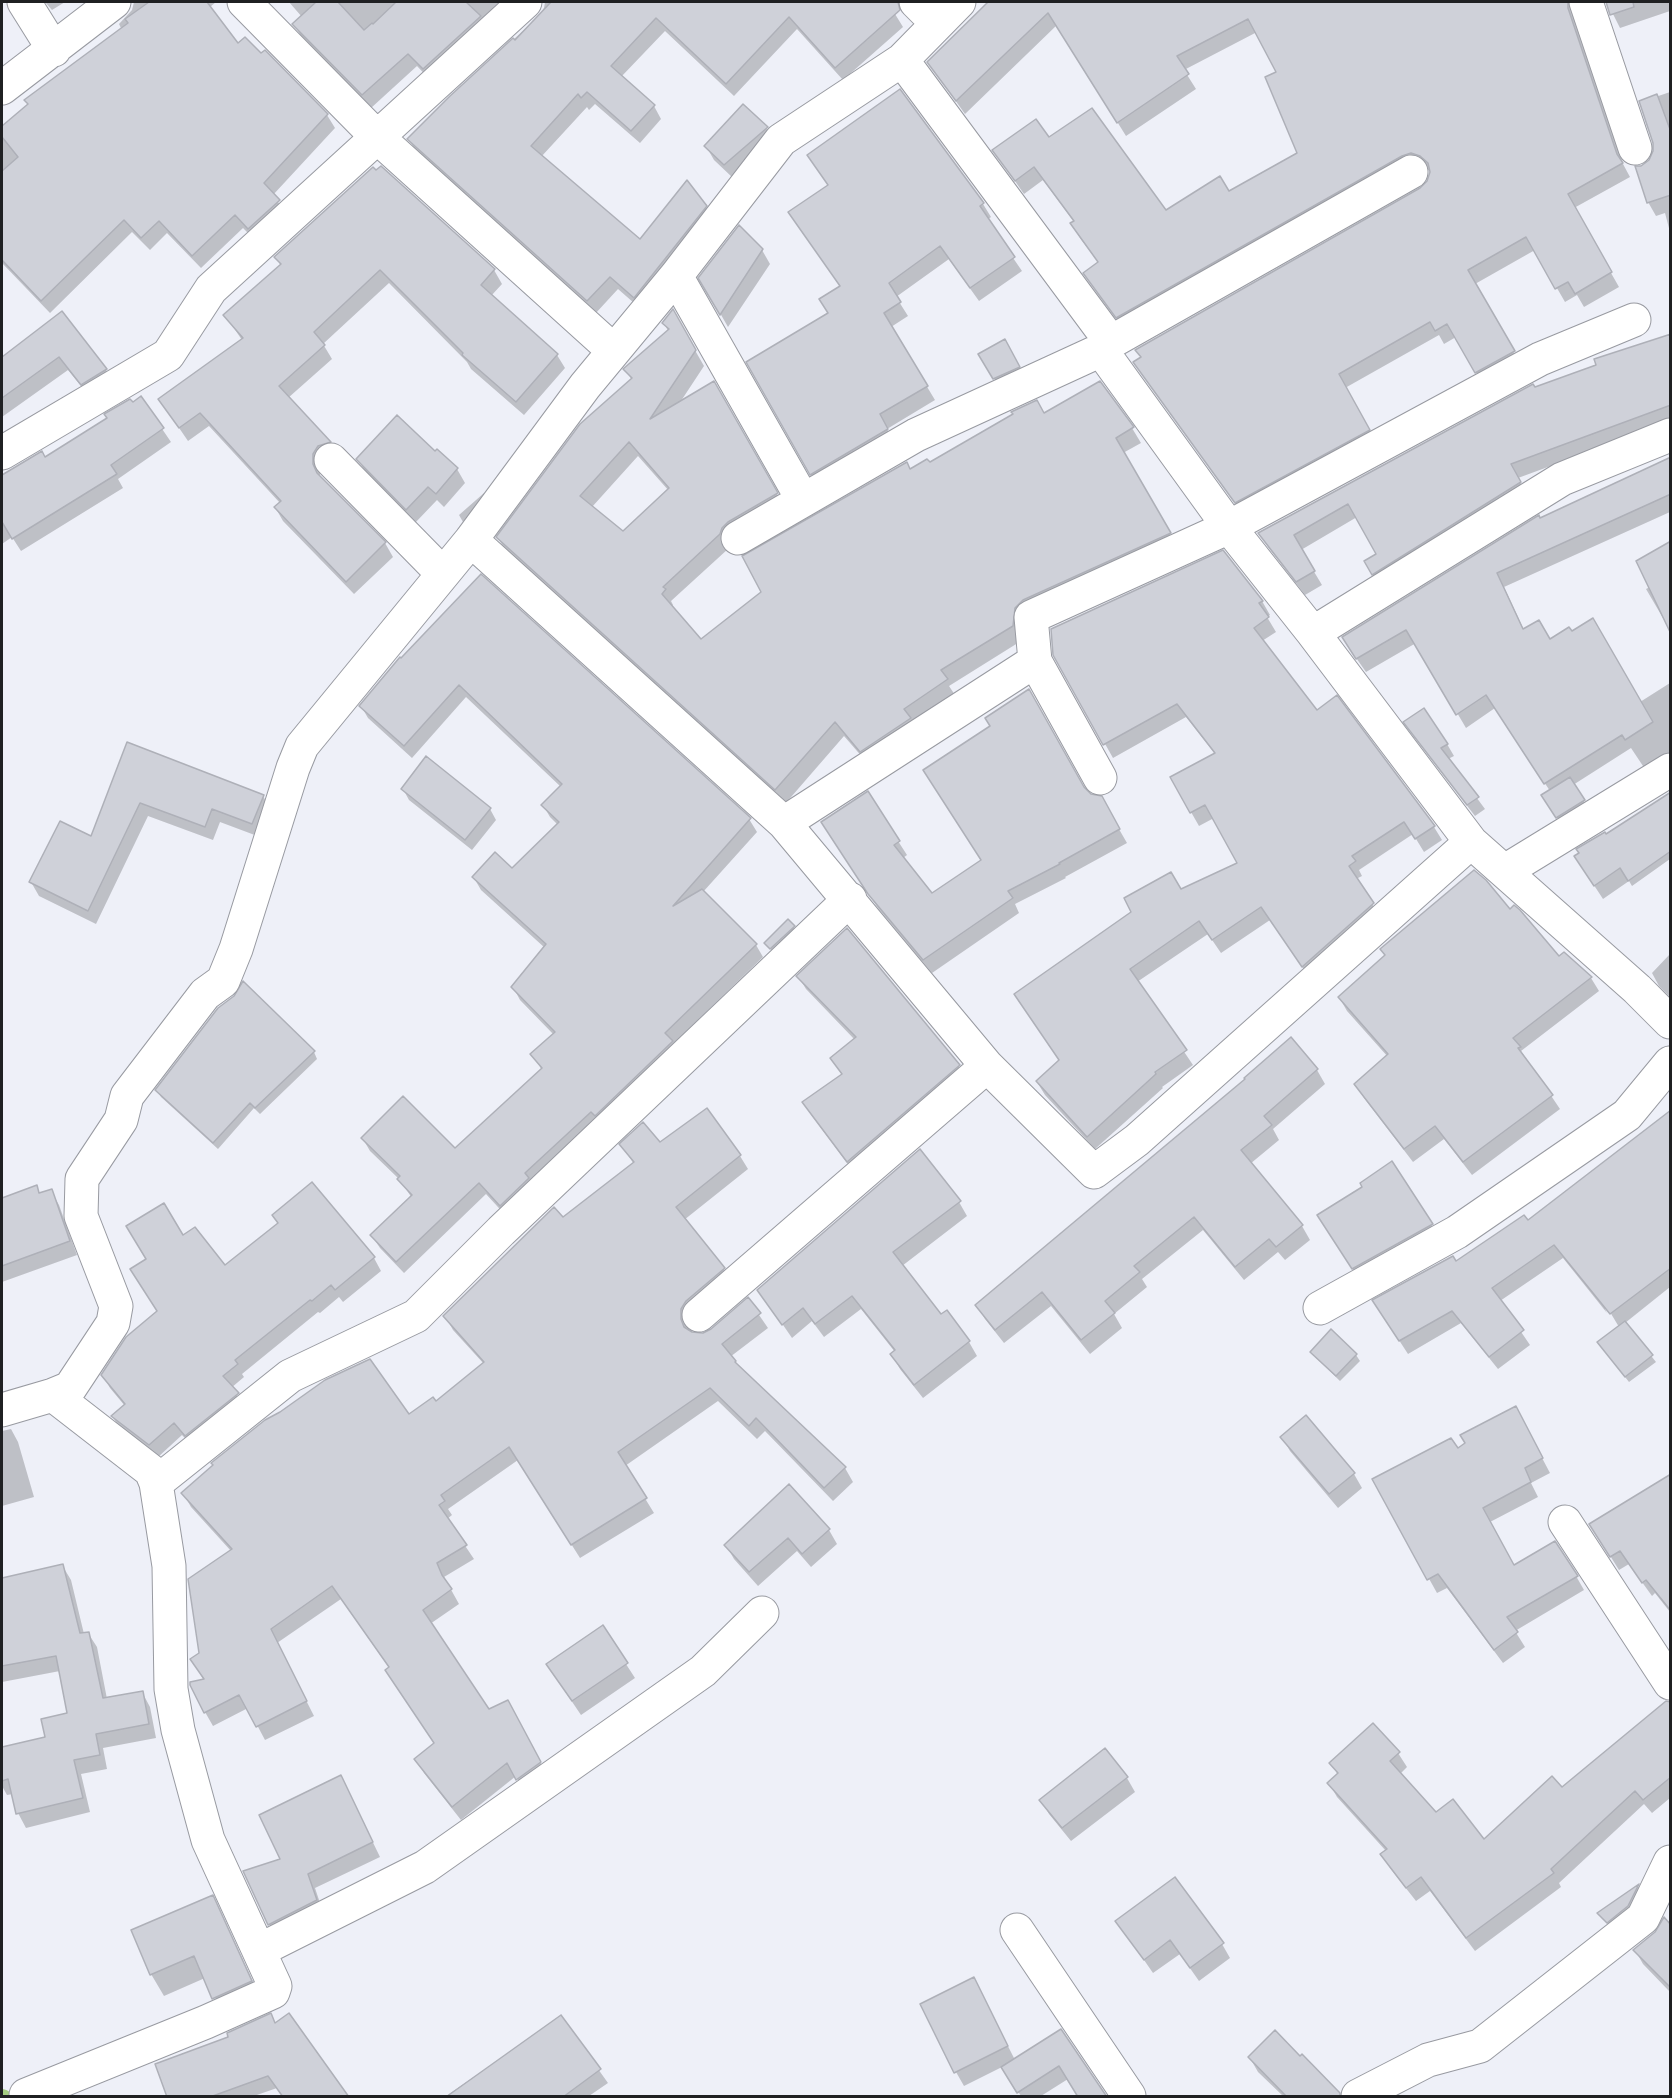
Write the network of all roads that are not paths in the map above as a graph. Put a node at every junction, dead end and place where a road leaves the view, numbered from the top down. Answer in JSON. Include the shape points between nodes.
{"nodes":[{"id":1,"x":24,"y":2,"type":"edge"},
{"id":2,"x":114,"y":2,"type":"edge"},
{"id":3,"x":244,"y":2,"type":"edge"},
{"id":4,"x":525,"y":2,"type":"edge"},
{"id":5,"x":1586,"y":2,"type":"edge"},
{"id":6,"x":937,"y":9,"type":"edge"},
{"id":7,"x":54,"y":50,"type":"junction"},
{"id":8,"x":902,"y":60,"type":"junction"},
{"id":9,"x":2,"y":88,"type":"edge"},
{"id":10,"x":376,"y":136,"type":"junction"},
{"id":11,"x":1635,"y":148,"type":"dead end"},
{"id":12,"x":1411,"y":172,"type":"dead end"},
{"id":13,"x":676,"y":276,"type":"junction"},
{"id":14,"x":1634,"y":320,"type":"dead end"},
{"id":15,"x":1106,"y":346,"type":"junction"},
{"id":16,"x":614,"y":351,"type":"junction"},
{"id":17,"x":1671,"y":435,"type":"edge"},
{"id":18,"x":2,"y":453,"type":"edge"},
{"id":19,"x":331,"y":460,"type":"dead end"},
{"id":20,"x":803,"y":500,"type":"junction"},
{"id":21,"x":1229,"y":527,"type":"junction"},
{"id":22,"x":738,"y":538,"type":"dead end"},
{"id":23,"x":471,"y":540,"type":"junction"},
{"id":24,"x":443,"y":574,"type":"junction"},
{"id":25,"x":1313,"y":633,"type":"junction"},
{"id":26,"x":1035,"y":661,"type":"junction"},
{"id":27,"x":1671,"y":770,"type":"edge"},
{"id":28,"x":1100,"y":778,"type":"dead end"},
{"id":29,"x":784,"y":823,"type":"junction"},
{"id":30,"x":1471,"y":842,"type":"junction"},
{"id":31,"x":1505,"y":871,"type":"junction"},
{"id":32,"x":850,"y":900,"type":"junction"},
{"id":33,"x":1671,"y":1022,"type":"edge"},
{"id":34,"x":1671,"y":1063,"type":"edge"},
{"id":35,"x":987,"y":1066,"type":"junction"},
{"id":36,"x":1320,"y":1308,"type":"dead end"},
{"id":37,"x":699,"y":1315,"type":"dead end"},
{"id":38,"x":53,"y":1395,"type":"junction"},
{"id":39,"x":2,"y":1410,"type":"edge"},
{"id":40,"x":156,"y":1483,"type":"junction"},
{"id":41,"x":1565,"y":1522,"type":"dead end"},
{"id":42,"x":762,"y":1613,"type":"dead end"},
{"id":43,"x":1671,"y":1683,"type":"edge"},
{"id":44,"x":1671,"y":1862,"type":"edge"},
{"id":45,"x":1017,"y":1930,"type":"dead end"},
{"id":46,"x":260,"y":1950,"type":"junction"},
{"id":47,"x":19,"y":2091,"type":"edge"},
{"id":48,"x":1129,"y":2097,"type":"edge"},
{"id":49,"x":1358,"y":2097,"type":"edge"}],
"edges":[{"from":1,"to":7,"type":"street"},
{"from":2,"to":7,"type":"street"},
{"from":3,"to":10,"type":"street"},
{"from":4,"to":10,"type":"street"},
{"from":5,"to":11,"type":"street"},
{"from":6,"to":8,"type":"street"},
{"from":7,"to":9,"type":"street"},
{"from":8,"to":13,"type":"street","via":[[781,140]]},
{"from":8,"to":15,"type":"street"},
{"from":10,"to":16,"type":"street"},
{"from":10,"to":18,"type":"street","via":[[211,289],[168,356]]},
{"from":12,"to":15,"type":"street"},
{"from":13,"to":16,"type":"street"},
{"from":13,"to":20,"type":"street"},
{"from":14,"to":21,"type":"street","via":[[1540,359]]},
{"from":15,"to":20,"type":"street","via":[[916,435]]},
{"from":15,"to":21,"type":"street"},
{"from":16,"to":23,"type":"street"},
{"from":17,"to":25,"type":"street","via":[[1562,479]]},
{"from":19,"to":24,"type":"street"},
{"from":20,"to":22,"type":"street"},
{"from":21,"to":25,"type":"street"},
{"from":21,"to":26,"type":"street","via":[[1031,617]]},
{"from":23,"to":24,"type":"street"},
{"from":23,"to":29,"type":"street"},
{"from":24,"to":38,"type":"street","via":[[302,746],[223,981],[205,994],[127,1096],[122,1120],[82,1179],[81,1216],[116,1306],[113,1323],[70,1388]]},
{"from":25,"to":30,"type":"street"},
{"from":26,"to":28,"type":"street"},
{"from":26,"to":29,"type":"street"},
{"from":27,"to":31,"type":"street"},
{"from":29,"to":32,"type":"street"},
{"from":30,"to":31,"type":"street"},
{"from":30,"to":35,"type":"street","via":[[1137,1140],[1094,1172]]},
{"from":31,"to":33,"type":"street"},
{"from":32,"to":35,"type":"street"},
{"from":32,"to":40,"type":"street","via":[[416,1316],[290,1376]]},
{"from":34,"to":36,"type":"street","via":[[1627,1115],[1457,1232]]},
{"from":35,"to":37,"type":"street"},
{"from":38,"to":39,"type":"street"},
{"from":38,"to":40,"type":"street","via":[[151,1471]]},
{"from":40,"to":46,"type":"street","via":[[169,1566],[171,1689],[178,1730],[208,1840]]},
{"from":41,"to":43,"type":"street"},
{"from":42,"to":46,"type":"street","via":[[703,1671],[425,1868]]},
{"from":44,"to":49,"type":"street","via":[[1643,1918],[1480,2046],[1428,2060]]},
{"from":45,"to":48,"type":"street"},
{"from":46,"to":47,"type":"street","via":[[275,1986],[273,1992],[206,2022]]}]}
